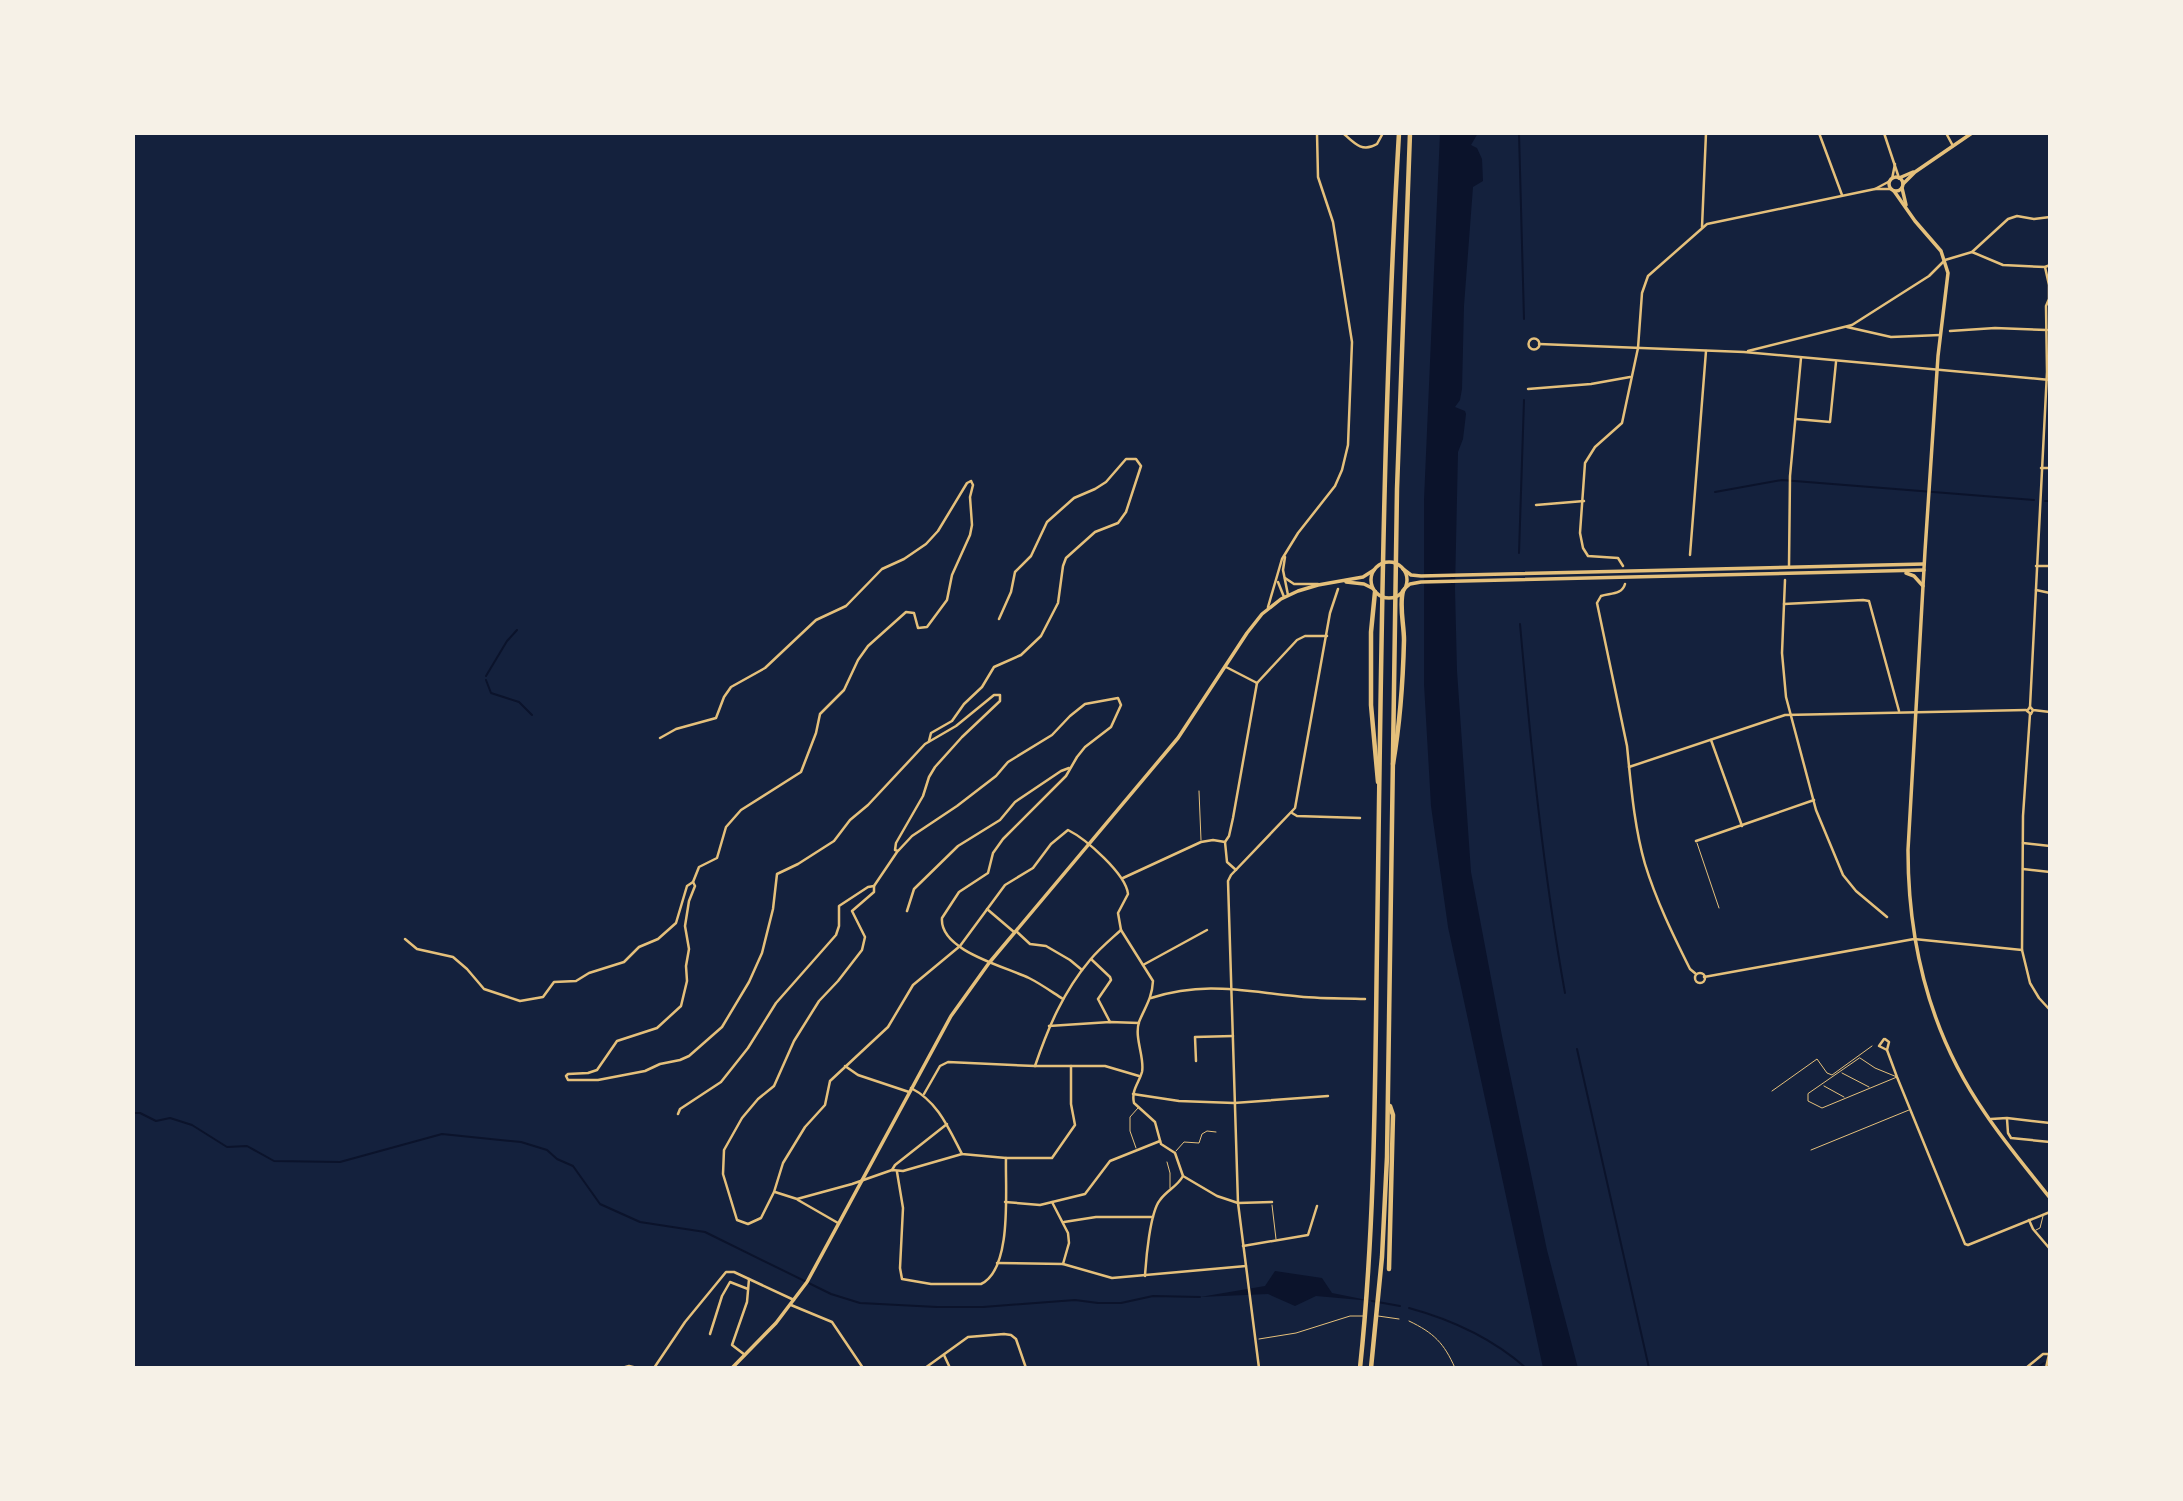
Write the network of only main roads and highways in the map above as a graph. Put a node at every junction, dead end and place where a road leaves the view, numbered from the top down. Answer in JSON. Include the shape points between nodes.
{"nodes":[{"id":1,"x":1399,"y":133,"type":"edge"},
{"id":2,"x":1410,"y":133,"type":"edge"},
{"id":3,"x":1972,"y":133,"type":"edge"},
{"id":4,"x":1915,"y":172,"type":"junction"},
{"id":5,"x":1899,"y":178,"type":"junction"},
{"id":6,"x":1902,"y":186,"type":"junction"},
{"id":7,"x":1893,"y":190,"type":"junction"},
{"id":8,"x":1906,"y":207,"type":"junction"},
{"id":9,"x":1924,"y":564,"type":"junction"},
{"id":10,"x":1789,"y":567,"type":"junction"},
{"id":11,"x":1403,"y":569,"type":"junction"},
{"id":12,"x":1374,"y":570,"type":"junction"},
{"id":13,"x":1924,"y":570,"type":"junction"},
{"id":14,"x":1898,"y":571,"type":"junction"},
{"id":15,"x":1789,"y":574,"type":"junction"},
{"id":16,"x":1344,"y":582,"type":"junction"},
{"id":17,"x":1923,"y":586,"type":"junction"},
{"id":18,"x":1374,"y":590,"type":"junction"},
{"id":19,"x":1403,"y":590,"type":"junction"},
{"id":20,"x":1391,"y":782,"type":"junction"},
{"id":21,"x":1380,"y":808,"type":"junction"},
{"id":22,"x":1388,"y":1100,"type":"junction"},
{"id":23,"x":2050,"y":1198,"type":"edge"},
{"id":24,"x":1389,"y":1269,"type":"dead end"},
{"id":25,"x":732,"y":1368,"type":"edge"},
{"id":26,"x":1360,"y":1368,"type":"edge"},
{"id":27,"x":1371,"y":1368,"type":"edge"}],
"edges":[{"from":1,"to":21,"type":"highway"},
{"from":2,"to":20,"type":"highway"},
{"from":3,"to":4,"type":"main road"},
{"from":4,"to":5,"type":"main road"},
{"from":4,"to":6,"type":"main road"},
{"from":5,"to":6,"type":"main road"},
{"from":5,"to":7,"type":"main road","via":[[1891,180]]},
{"from":6,"to":7,"type":"main road"},
{"from":6,"to":8,"type":"main road"},
{"from":7,"to":8,"type":"main road"},
{"from":8,"to":9,"type":"main road","via":[[1939,248],[1947,285]]},
{"from":9,"to":10,"type":"main road"},
{"from":9,"to":13,"type":"main road"},
{"from":10,"to":11,"type":"main road","via":[[1421,576]]},
{"from":10,"to":15,"type":"main road"},
{"from":11,"to":12,"type":"main road","via":[[1388,562]]},
{"from":11,"to":19,"type":"main road"},
{"from":12,"to":16,"type":"main road"},
{"from":12,"to":18,"type":"main road"},
{"from":13,"to":14,"type":"main road"},
{"from":13,"to":17,"type":"main road"},
{"from":14,"to":15,"type":"main road"},
{"from":14,"to":17,"type":"main road","via":[[1911,574]]},
{"from":15,"to":19,"type":"main road","via":[[1417,582]]},
{"from":16,"to":18,"type":"main road"},
{"from":16,"to":25,"type":"main road","via":[[1286,596],[1267,610],[1186,727],[962,997],[798,1295]]},
{"from":17,"to":23,"type":"main road","via":[[1908,850],[1914,939],[1937,1021],[1962,1075],[1989,1119]]},
{"from":18,"to":19,"type":"main road","via":[[1389,598]]},
{"from":18,"to":21,"type":"highway","via":[[1371,705]]},
{"from":19,"to":20,"type":"highway","via":[[1401,713]]},
{"from":20,"to":22,"type":"highway"},
{"from":21,"to":26,"type":"highway","via":[[1375,1171]]},
{"from":22,"to":24,"type":"highway","via":[[1393,1115]]},
{"from":22,"to":27,"type":"highway"}]}
